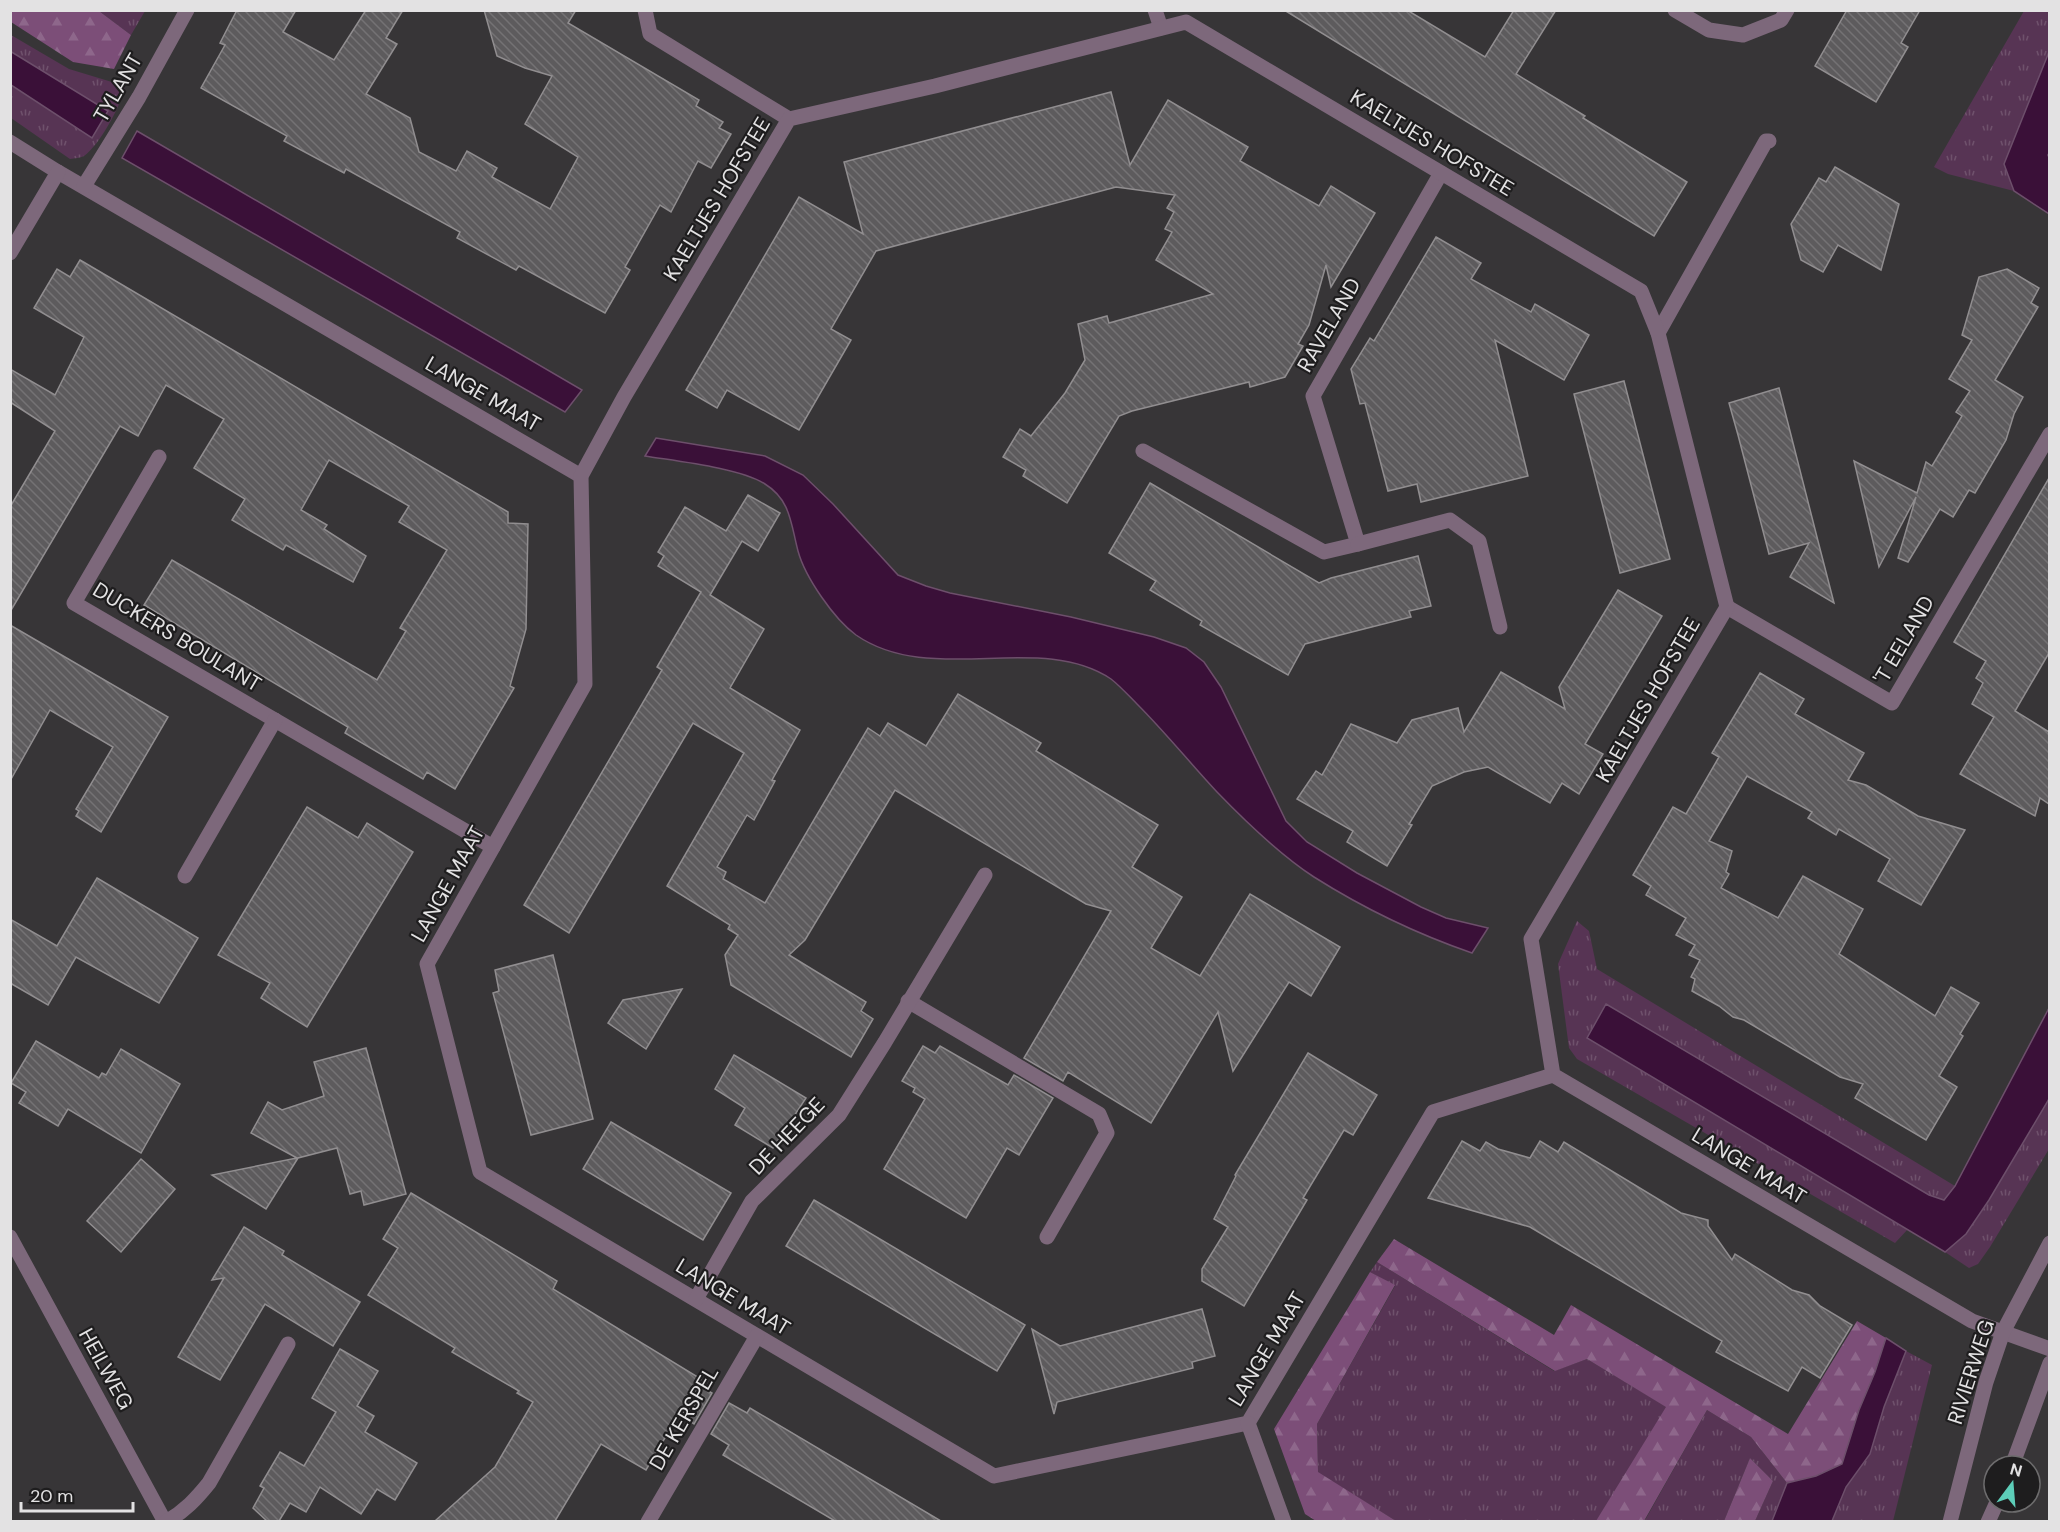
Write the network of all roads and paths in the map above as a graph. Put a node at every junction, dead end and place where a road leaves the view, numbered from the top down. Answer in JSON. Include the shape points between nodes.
{"nodes":[{"id":1,"x":187,"y":10,"type":"edge"},
{"id":2,"x":645,"y":10,"type":"edge"},
{"id":3,"x":1155,"y":10,"type":"edge"},
{"id":4,"x":1675,"y":10,"type":"edge"},
{"id":5,"x":1787,"y":10,"type":"edge"},
{"id":6,"x":1161,"y":28,"type":"junction"},
{"id":7,"x":789,"y":119,"type":"junction"},
{"id":8,"x":1768,"y":141,"type":"dead end"},
{"id":9,"x":10,"y":142,"type":"edge"},
{"id":10,"x":58,"y":172,"type":"junction"},
{"id":11,"x":1441,"y":173,"type":"junction"},
{"id":12,"x":84,"y":186,"type":"junction"},
{"id":13,"x":10,"y":253,"type":"edge"},
{"id":14,"x":1658,"y":333,"type":"junction"},
{"id":15,"x":2049,"y":434,"type":"edge"},
{"id":16,"x":1143,"y":451,"type":"dead end"},
{"id":17,"x":159,"y":457,"type":"dead end"},
{"id":18,"x":581,"y":476,"type":"junction"},
{"id":19,"x":1358,"y":544,"type":"junction"},
{"id":20,"x":1727,"y":607,"type":"junction"},
{"id":21,"x":1500,"y":627,"type":"dead end"},
{"id":22,"x":275,"y":720,"type":"junction"},
{"id":23,"x":493,"y":847,"type":"junction"},
{"id":24,"x":985,"y":875,"type":"dead end"},
{"id":25,"x":185,"y":876,"type":"dead end"},
{"id":26,"x":908,"y":1001,"type":"junction"},
{"id":27,"x":1553,"y":1075,"type":"junction"},
{"id":28,"x":10,"y":1237,"type":"edge"},
{"id":29,"x":1047,"y":1237,"type":"dead end"},
{"id":30,"x":2049,"y":1243,"type":"edge"},
{"id":31,"x":696,"y":1299,"type":"junction"},
{"id":32,"x":2003,"y":1332,"type":"junction"},
{"id":33,"x":757,"y":1336,"type":"junction"},
{"id":34,"x":288,"y":1344,"type":"dead end"},
{"id":35,"x":2049,"y":1349,"type":"edge"},
{"id":36,"x":2049,"y":1363,"type":"edge"},
{"id":37,"x":1248,"y":1423,"type":"junction"},
{"id":38,"x":2016,"y":1454,"type":"edge"},
{"id":39,"x":166,"y":1521,"type":"edge"},
{"id":40,"x":648,"y":1521,"type":"edge"},
{"id":41,"x":1284,"y":1521,"type":"edge"},
{"id":42,"x":1950,"y":1521,"type":"edge"}],
"edges":[{"from":1,"to":12,"type":"street","name":"TYLANT"},
{"from":2,"to":7,"type":"street","via":[[650,34]]},
{"from":3,"to":6,"type":"street"},
{"from":4,"to":5,"type":"street","via":[[1709,30],[1743,35],[1781,20]]},
{"from":6,"to":7,"type":"street","name":"KAELTJES HOFSTEE"},
{"from":6,"to":11,"type":"street","name":"KAELTJES HOFSTEE","via":[[1186,22]]},
{"from":7,"to":18,"type":"street","name":"KAELTJES HOFSTEE"},
{"from":8,"to":14,"type":"street"},
{"from":9,"to":10,"type":"street","name":"LANGE MAAT"},
{"from":10,"to":12,"type":"street","name":"LANGE MAAT"},
{"from":10,"to":13,"type":"street"},
{"from":11,"to":14,"type":"street","name":"KAELTJES HOFSTEE","via":[[1641,291]]},
{"from":11,"to":19,"type":"street","name":"RAVELAND","via":[[1313,396]]},
{"from":12,"to":18,"type":"street","name":"LANGE MAAT"},
{"from":14,"to":20,"type":"street","name":"KAELTJES HOFSTEE"},
{"from":15,"to":20,"type":"street","name":"'T EELAND","via":[[1892,703]]},
{"from":16,"to":19,"type":"street","via":[[1323,552]]},
{"from":17,"to":22,"type":"street","name":"DUCKERS BOULANT","via":[[74,603]]},
{"from":18,"to":23,"type":"street","name":"LANGE MAAT","via":[[585,684]]},
{"from":19,"to":21,"type":"street","via":[[1450,520],[1479,541]]},
{"from":20,"to":27,"type":"street","name":"KAELTJES HOFSTEE","via":[[1531,939]]},
{"from":22,"to":23,"type":"street","name":"DUCKERS BOULANT"},
{"from":22,"to":25,"type":"street"},
{"from":23,"to":31,"type":"street","name":"LANGE MAAT","via":[[428,964],[480,1172]]},
{"from":24,"to":26,"type":"street","name":"DE HEEGE"},
{"from":26,"to":29,"type":"street","via":[[1099,1114],[1107,1133]]},
{"from":26,"to":31,"type":"street","name":"DE HEEGE","via":[[839,1115],[752,1201]]},
{"from":27,"to":32,"type":"street","name":"LANGE MAAT","via":[[1972,1321]]},
{"from":27,"to":37,"type":"street","name":"LANGE MAAT","via":[[1433,1112]]},
{"from":28,"to":39,"type":"street","name":"HEILWEG"},
{"from":30,"to":32,"type":"street","name":"RIVIERWEG"},
{"from":31,"to":33,"type":"street","name":"LANGE MAAT"},
{"from":32,"to":35,"type":"street","name":"LANGE MAAT"},
{"from":32,"to":42,"type":"street","name":"RIVIERWEG"},
{"from":33,"to":37,"type":"street","name":"LANGE MAAT","via":[[994,1476]]},
{"from":33,"to":40,"type":"street","name":"DE KERSPEL"},
{"from":34,"to":39,"type":"street","name":"HEILWEG","via":[[209,1483],[181,1514]]},
{"from":36,"to":38,"type":"street"},
{"from":37,"to":41,"type":"street"}]}
